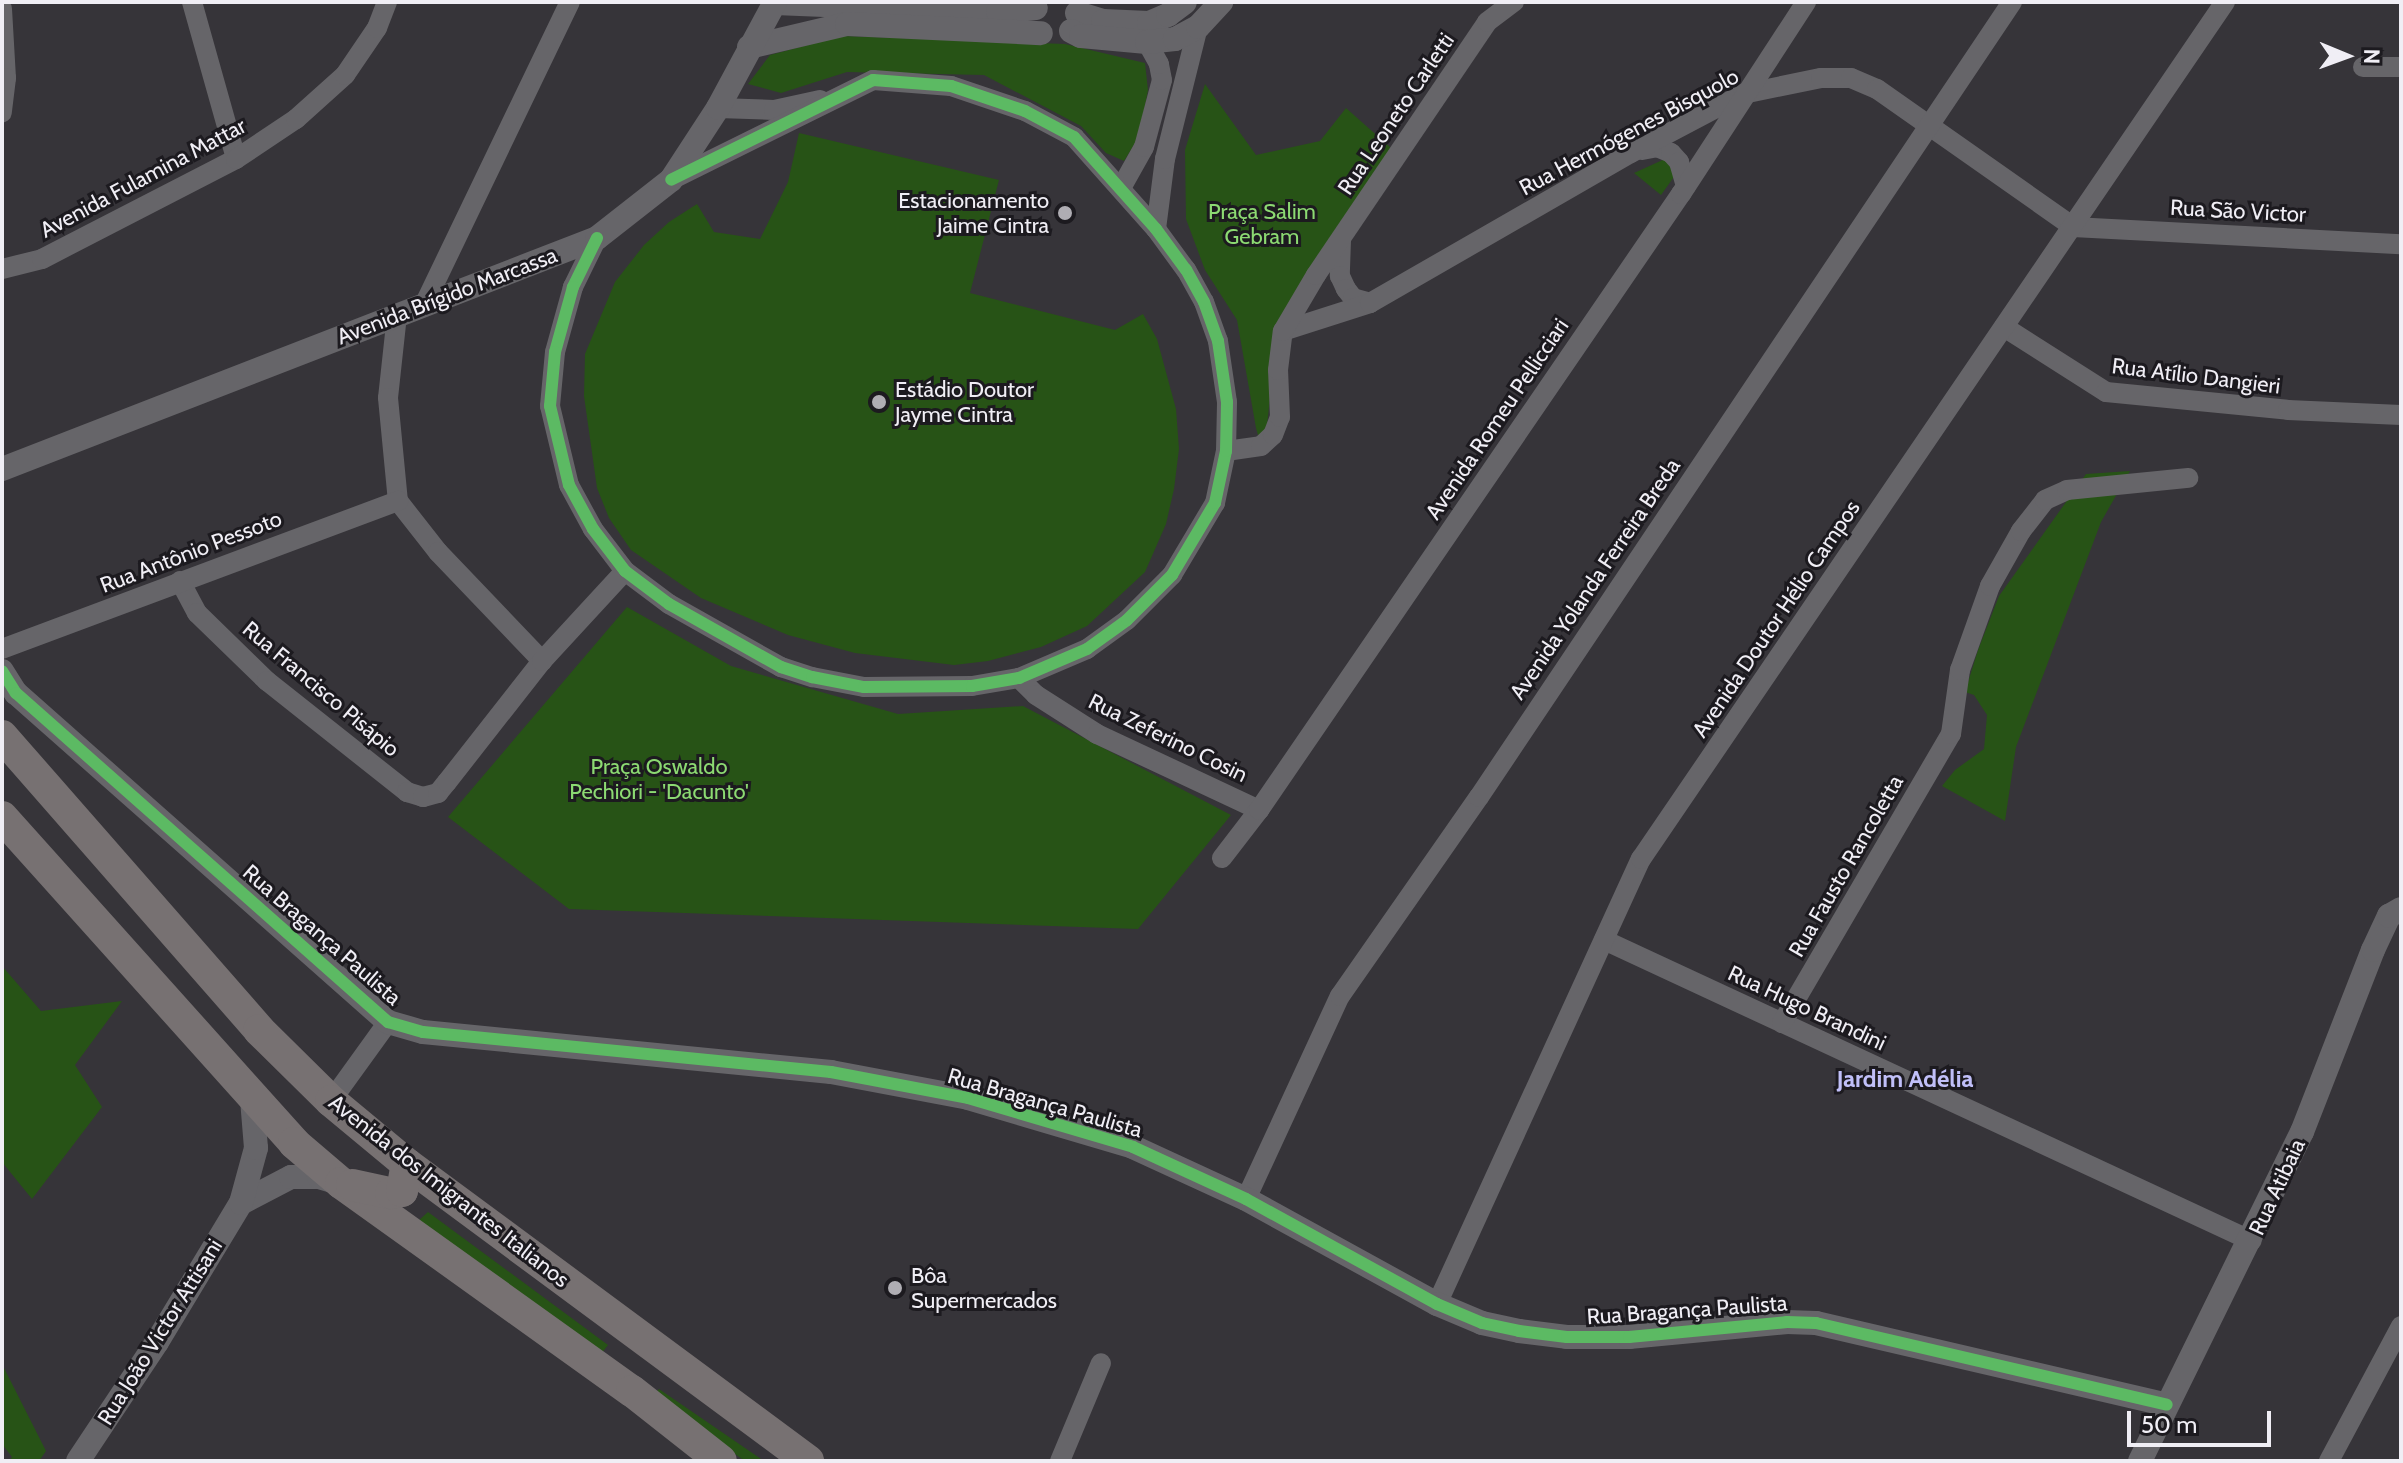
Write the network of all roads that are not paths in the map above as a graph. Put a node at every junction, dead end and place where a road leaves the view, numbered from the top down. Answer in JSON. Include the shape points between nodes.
{"nodes":[{"id":1,"x":192,"y":2,"type":"edge"},
{"id":2,"x":387,"y":2,"type":"edge"},
{"id":3,"x":570,"y":2,"type":"edge"},
{"id":4,"x":775,"y":2,"type":"edge"},
{"id":5,"x":1185,"y":2,"type":"edge"},
{"id":6,"x":1221,"y":2,"type":"edge"},
{"id":7,"x":1514,"y":2,"type":"edge"},
{"id":8,"x":1806,"y":2,"type":"edge"},
{"id":9,"x":2012,"y":2,"type":"edge"},
{"id":10,"x":2225,"y":2,"type":"edge"},
{"id":11,"x":846,"y":4,"type":"edge"},
{"id":12,"x":1038,"y":5,"type":"edge"},
{"id":13,"x":2,"y":9,"type":"edge"},
{"id":14,"x":1073,"y":15,"type":"edge"},
{"id":15,"x":1198,"y":27,"type":"junction"},
{"id":16,"x":1041,"y":33,"type":"junction"},
{"id":17,"x":1147,"y":42,"type":"junction"},
{"id":18,"x":749,"y":47,"type":"junction"},
{"id":19,"x":2363,"y":67,"type":"dead end"},
{"id":20,"x":2401,"y":67,"type":"edge"},
{"id":21,"x":1743,"y":94,"type":"junction"},
{"id":22,"x":836,"y":96,"type":"junction"},
{"id":23,"x":718,"y":108,"type":"junction"},
{"id":24,"x":2,"y":113,"type":"edge"},
{"id":25,"x":1928,"y":127,"type":"junction"},
{"id":26,"x":1631,"y":153,"type":"junction"},
{"id":27,"x":236,"y":159,"type":"junction"},
{"id":28,"x":671,"y":180,"type":"junction"},
{"id":29,"x":1686,"y":186,"type":"junction"},
{"id":30,"x":1121,"y":188,"type":"junction"},
{"id":31,"x":2073,"y":227,"type":"junction"},
{"id":32,"x":1156,"y":229,"type":"junction"},
{"id":33,"x":597,"y":238,"type":"junction"},
{"id":34,"x":1341,"y":240,"type":"junction"},
{"id":35,"x":2401,"y":244,"type":"edge"},
{"id":36,"x":2,"y":269,"type":"edge"},
{"id":37,"x":425,"y":303,"type":"junction"},
{"id":38,"x":1370,"y":303,"type":"junction"},
{"id":39,"x":397,"y":315,"type":"junction"},
{"id":40,"x":2004,"y":327,"type":"junction"},
{"id":41,"x":1283,"y":331,"type":"junction"},
{"id":42,"x":2401,"y":415,"type":"edge"},
{"id":43,"x":1226,"y":451,"type":"junction"},
{"id":44,"x":7,"y":463,"type":"edge"},
{"id":45,"x":2188,"y":478,"type":"dead end"},
{"id":46,"x":398,"y":501,"type":"junction"},
{"id":47,"x":625,"y":571,"type":"junction"},
{"id":48,"x":180,"y":581,"type":"junction"},
{"id":49,"x":2,"y":649,"type":"edge"},
{"id":50,"x":542,"y":661,"type":"junction"},
{"id":51,"x":2,"y":671,"type":"edge"},
{"id":52,"x":1019,"y":678,"type":"junction"},
{"id":53,"x":2,"y":736,"type":"edge"},
{"id":54,"x":1259,"y":810,"type":"junction"},
{"id":55,"x":2,"y":817,"type":"edge"},
{"id":56,"x":1222,"y":858,"type":"dead end"},
{"id":57,"x":2401,"y":909,"type":"edge"},
{"id":58,"x":1604,"y":940,"type":"junction"},
{"id":59,"x":388,"y":1022,"type":"junction"},
{"id":60,"x":1782,"y":1023,"type":"junction"},
{"id":61,"x":252,"y":1099,"type":"junction"},
{"id":62,"x":331,"y":1101,"type":"junction"},
{"id":63,"x":407,"y":1164,"type":"junction"},
{"id":64,"x":341,"y":1183,"type":"junction"},
{"id":65,"x":1246,"y":1199,"type":"junction"},
{"id":66,"x":241,"y":1203,"type":"junction"},
{"id":67,"x":2252,"y":1241,"type":"junction"},
{"id":68,"x":1437,"y":1304,"type":"junction"},
{"id":69,"x":2401,"y":1326,"type":"edge"},
{"id":70,"x":663,"y":1356,"type":"junction"},
{"id":71,"x":1101,"y":1363,"type":"dead end"},
{"id":72,"x":632,"y":1391,"type":"junction"},
{"id":73,"x":2167,"y":1405,"type":"junction"},
{"id":74,"x":2142,"y":1458,"type":"edge"},
{"id":75,"x":78,"y":1461,"type":"edge"},
{"id":76,"x":721,"y":1461,"type":"edge"},
{"id":77,"x":808,"y":1461,"type":"edge"},
{"id":78,"x":1060,"y":1461,"type":"edge"},
{"id":79,"x":2329,"y":1461,"type":"edge"}],
"edges":[{"from":1,"to":27,"type":"street"},
{"from":2,"to":27,"type":"street","name":"Avenida Fulamina Mattar","via":[[377,28],[345,75],[296,119]]},
{"from":3,"to":37,"type":"street"},
{"from":4,"to":11,"type":"street"},
{"from":4,"to":18,"type":"street","name":"Avenida Brígido Marcassa"},
{"from":5,"to":14,"type":"street","via":[[1149,23]]},
{"from":6,"to":15,"type":"street"},
{"from":7,"to":34,"type":"street","name":"Rua Leoneto Carletti","via":[[1487,22]]},
{"from":8,"to":21,"type":"street","name":"Avenida Romeu Pellicciari"},
{"from":9,"to":25,"type":"street","name":"Avenida Yolanda Ferreira Breda"},
{"from":10,"to":31,"type":"street","name":"Avenida Doutor Hélio Campos"},
{"from":11,"to":12,"type":"street","via":[[998,12]]},
{"from":12,"to":16,"type":"street","via":[[1034,21]]},
{"from":13,"to":24,"type":"street"},
{"from":14,"to":16,"type":"street","via":[[1053,38]]},
{"from":14,"to":17,"type":"street","via":[[1081,36]]},
{"from":15,"to":17,"type":"street","via":[[1175,39]]},
{"from":15,"to":32,"type":"street","via":[[1165,159]]},
{"from":16,"to":18,"type":"street","via":[[847,24]]},
{"from":17,"to":30,"type":"street","via":[[1162,80],[1144,147]]},
{"from":18,"to":23,"type":"street","name":"Avenida Brígido Marcassa"},
{"from":19,"to":20,"type":"street"},
{"from":21,"to":25,"type":"street","name":"Rua Hermógenes Bisquolo","via":[[1821,78],[1851,78],[1877,89]]},
{"from":21,"to":26,"type":"street","name":"Rua Hermógenes Bisquolo"},
{"from":21,"to":29,"type":"street","name":"Avenida Romeu Pellicciari"},
{"from":22,"to":23,"type":"street","via":[[774,110]]},
{"from":22,"to":28,"type":"street"},
{"from":22,"to":30,"type":"street","via":[[873,80],[951,86],[1025,111],[1074,137]]},
{"from":23,"to":28,"type":"street","name":"Avenida Brígido Marcassa"},
{"from":25,"to":31,"type":"street","name":"Rua Hermógenes Bisquolo"},
{"from":25,"to":65,"type":"street","name":"Avenida Yolanda Ferreira Breda","via":[[1340,996]]},
{"from":26,"to":29,"type":"street","via":[[1657,147],[1671,153]]},
{"from":26,"to":38,"type":"street","name":"Rua Hermógenes Bisquolo"},
{"from":27,"to":36,"type":"street","name":"Avenida Fulamina Mattar","via":[[42,259]]},
{"from":28,"to":33,"type":"street","name":"Avenida Brígido Marcassa"},
{"from":29,"to":54,"type":"street","name":"Avenida Romeu Pellicciari"},
{"from":30,"to":32,"type":"street"},
{"from":31,"to":35,"type":"street","name":"Rua São Victor"},
{"from":31,"to":40,"type":"street","name":"Avenida Doutor Hélio Campos"},
{"from":32,"to":43,"type":"street","via":[[1186,270],[1211,321],[1227,402]]},
{"from":33,"to":37,"type":"street","name":"Avenida Brígido Marcassa"},
{"from":33,"to":47,"type":"street","via":[[573,287],[555,352],[550,406],[569,485]]},
{"from":34,"to":38,"type":"street","via":[[1340,276],[1353,298]]},
{"from":34,"to":41,"type":"street","name":"Rua Leoneto Carletti"},
{"from":37,"to":39,"type":"street","name":"Avenida Brígido Marcassa"},
{"from":38,"to":41,"type":"street","name":"Rua Hermógenes Bisquolo"},
{"from":39,"to":44,"type":"street","name":"Avenida Brígido Marcassa"},
{"from":39,"to":46,"type":"street","via":[[388,398]]},
{"from":40,"to":42,"type":"street","name":"Rua Atílio Dangieri","via":[[2106,392]]},
{"from":40,"to":58,"type":"street","name":"Avenida Doutor Hélio Campos","via":[[1641,859]]},
{"from":41,"to":43,"type":"street","name":"Rua Leoneto Carletti","via":[[1280,417],[1273,435],[1261,446]]},
{"from":43,"to":52,"type":"street","via":[[1215,503],[1195,542],[1164,583],[1127,620],[1087,649]]},
{"from":45,"to":60,"type":"street","name":"Rua Fausto Rancoletta","via":[[2067,490],[2045,500],[2021,531],[1990,586],[1960,670],[1951,734]]},
{"from":46,"to":48,"type":"street","name":"Rua Antônio Pessoto"},
{"from":46,"to":50,"type":"street","via":[[438,552]]},
{"from":47,"to":50,"type":"street"},
{"from":47,"to":52,"type":"street","via":[[726,637],[781,667],[812,677],[864,687],[972,686]]},
{"from":48,"to":49,"type":"street","name":"Rua Antônio Pessoto"},
{"from":48,"to":50,"type":"street","name":"Rua Francisco Pisápio","via":[[197,613],[267,681],[407,792],[423,797],[438,793]]},
{"from":51,"to":59,"type":"street","name":"Rua Bragança Paulista","via":[[16,693]]},
{"from":52,"to":54,"type":"street","name":"Rua Zeferino Cosin","via":[[1097,734]]},
{"from":53,"to":62,"type":"main road","name":"Avenida dos Imigrantes Italianos","via":[[259,1030]]},
{"from":54,"to":56,"type":"street","name":"Avenida Romeu Pellicciari"},
{"from":55,"to":61,"type":"main road"},
{"from":57,"to":67,"type":"street","name":"Rua Atibaia","via":[[2389,916],[2373,950],[2302,1132]]},
{"from":58,"to":60,"type":"street","name":"Rua Hugo Brandini"},
{"from":58,"to":68,"type":"street","name":"Avenida Doutor Hélio Campos"},
{"from":59,"to":62,"type":"street"},
{"from":59,"to":65,"type":"street","name":"Rua Bragança Paulista","via":[[423,1032],[831,1072],[968,1098],[1133,1147]]},
{"from":60,"to":67,"type":"street","name":"Rua Hugo Brandini"},
{"from":61,"to":64,"type":"main road"},
{"from":61,"to":66,"type":"street","name":"Rua João Victor Attisani","via":[[256,1148]]},
{"from":62,"to":63,"type":"main road","name":"Avenida dos Imigrantes Italianos"},
{"from":63,"to":64,"type":"main road","via":[[405,1186],[397,1193]]},
{"from":63,"to":70,"type":"main road","name":"Avenida dos Imigrantes Italianos"},
{"from":64,"to":66,"type":"street","via":[[291,1177]]},
{"from":64,"to":72,"type":"main road"},
{"from":65,"to":68,"type":"street","name":"Rua Bragança Paulista"},
{"from":66,"to":75,"type":"street","name":"Rua João Victor Attisani"},
{"from":67,"to":73,"type":"street","name":"Rua Atibaia"},
{"from":68,"to":73,"type":"street","name":"Rua Bragança Paulista","via":[[1482,1323],[1567,1337],[1816,1323]]},
{"from":69,"to":79,"type":"street"},
{"from":70,"to":72,"type":"main road","via":[[637,1371]]},
{"from":70,"to":77,"type":"main road","name":"Avenida dos Imigrantes Italianos"},
{"from":71,"to":78,"type":"street"},
{"from":72,"to":76,"type":"main road"},
{"from":73,"to":74,"type":"street","name":"Rua Atibaia"}]}
